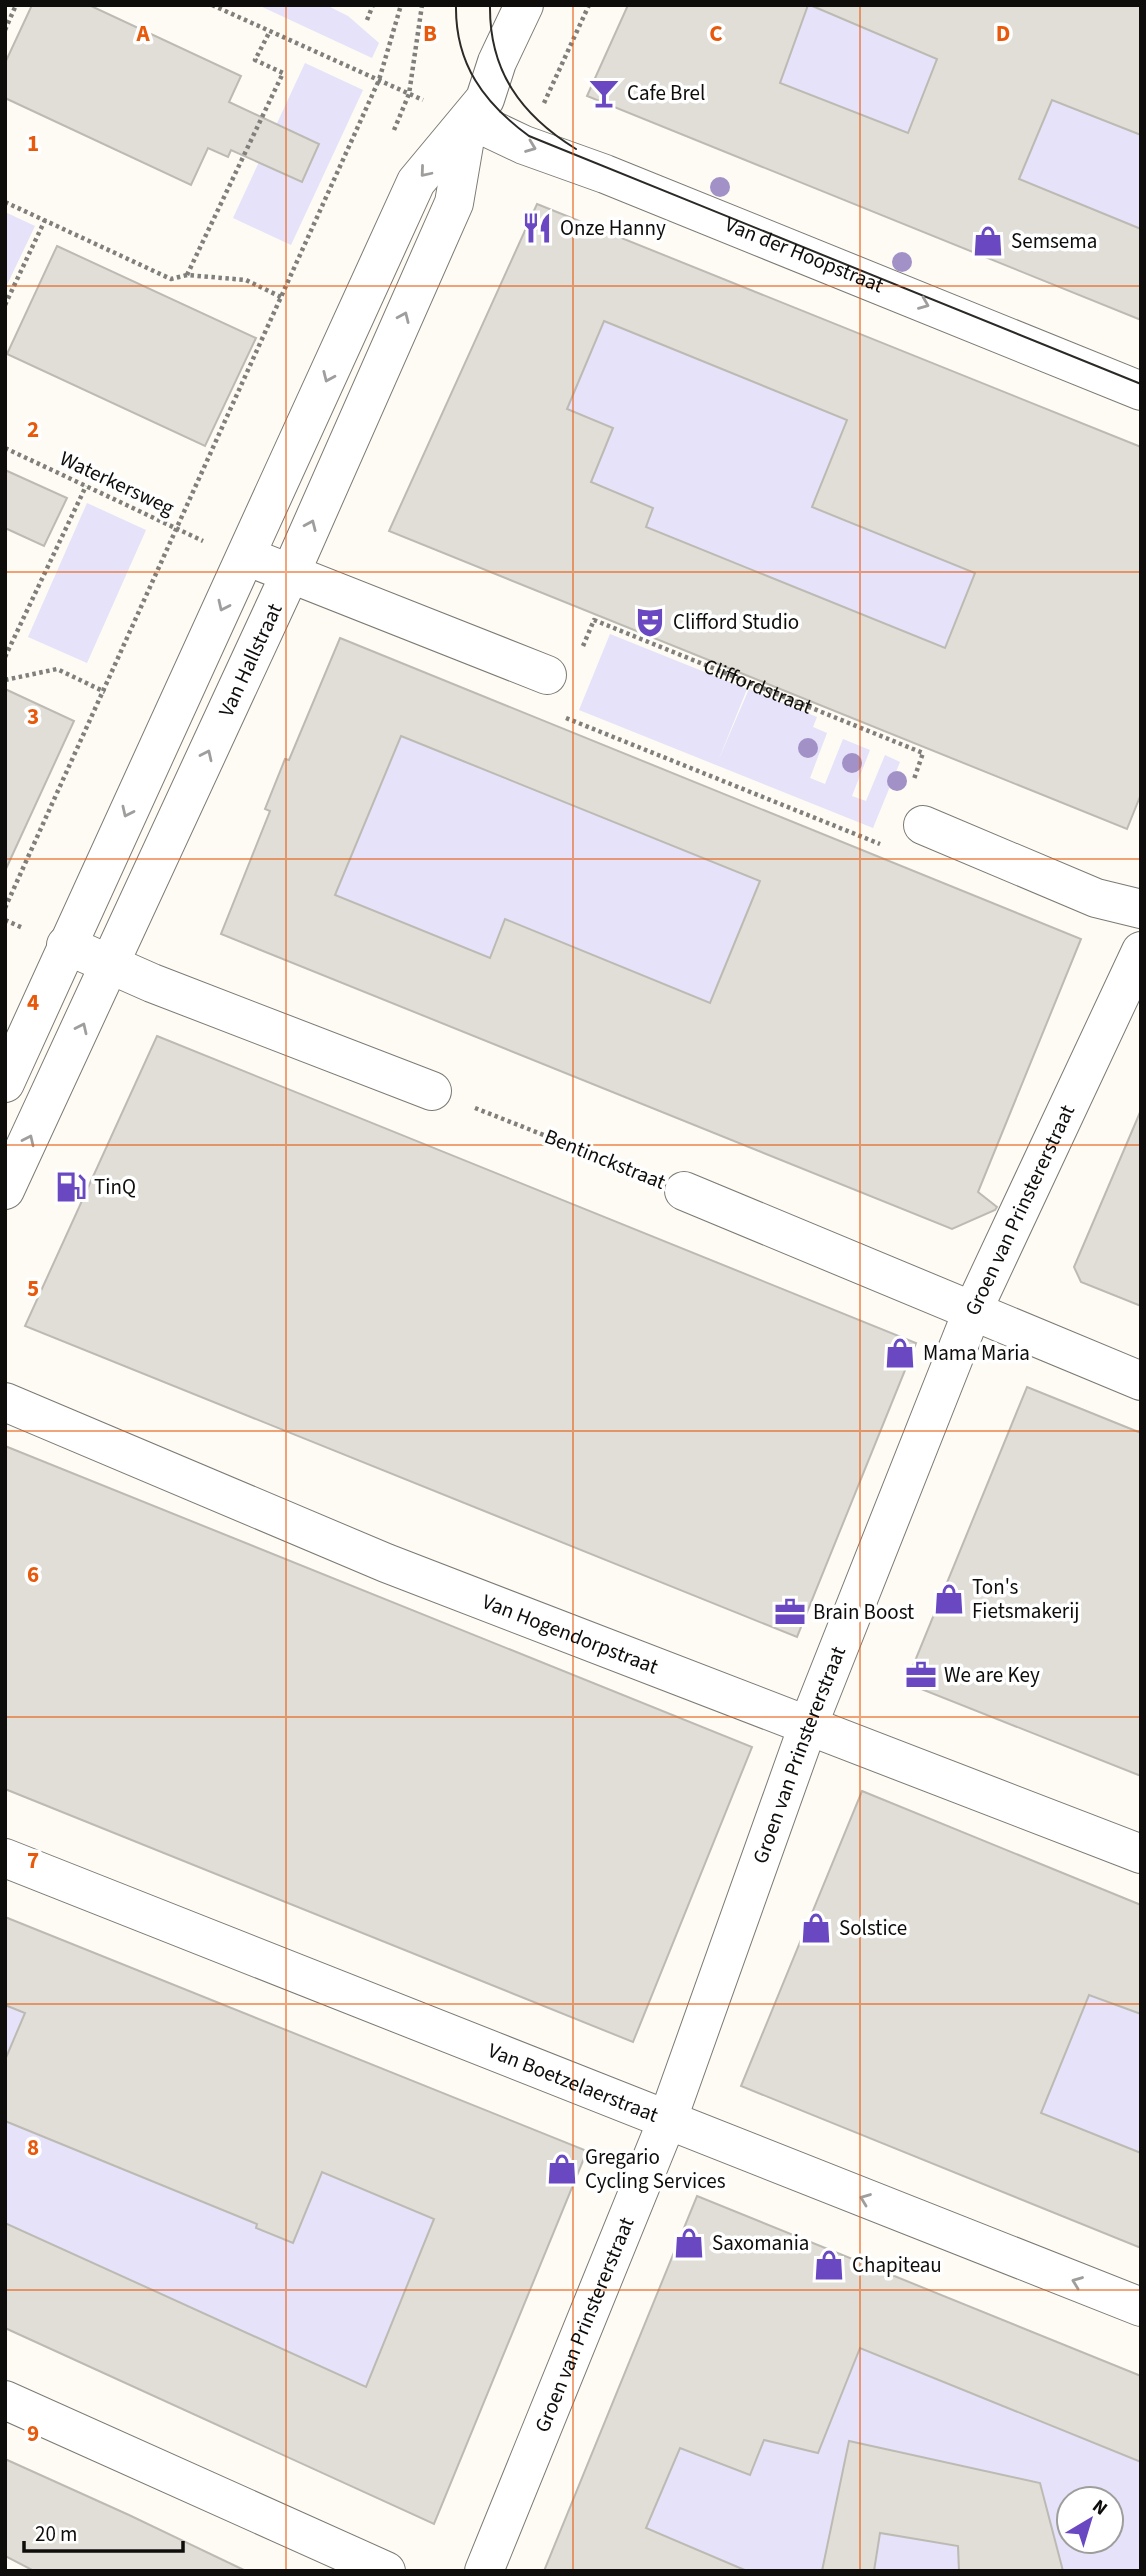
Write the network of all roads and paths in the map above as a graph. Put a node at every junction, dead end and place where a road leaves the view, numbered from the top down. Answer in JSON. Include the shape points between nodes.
{"nodes":[{"id":1,"x":16,"y":5,"type":"edge"},
{"id":2,"x":212,"y":5,"type":"edge"},
{"id":3,"x":373,"y":5,"type":"edge"},
{"id":4,"x":401,"y":5,"type":"edge"},
{"id":5,"x":524,"y":5,"type":"edge"},
{"id":6,"x":367,"y":20,"type":"dead end"},
{"id":7,"x":5,"y":30,"type":"edge"},
{"id":8,"x":270,"y":31,"type":"junction"},
{"id":9,"x":379,"y":80,"type":"junction"},
{"id":10,"x":409,"y":94,"type":"dead end"},
{"id":11,"x":469,"y":119,"type":"junction"},
{"id":12,"x":5,"y":202,"type":"edge"},
{"id":13,"x":45,"y":220,"type":"junction"},
{"id":14,"x":187,"y":275,"type":"junction"},
{"id":15,"x":282,"y":297,"type":"junction"},
{"id":16,"x":5,"y":305,"type":"edge"},
{"id":17,"x":1141,"y":391,"type":"edge"},
{"id":18,"x":5,"y":448,"type":"edge"},
{"id":19,"x":86,"y":486,"type":"junction"},
{"id":20,"x":177,"y":529,"type":"junction"},
{"id":21,"x":206,"y":542,"type":"dead end"},
{"id":22,"x":246,"y":556,"type":"junction"},
{"id":23,"x":291,"y":572,"type":"junction"},
{"id":24,"x":5,"y":657,"type":"edge"},
{"id":25,"x":557,"y":679,"type":"junction"},
{"id":26,"x":5,"y":680,"type":"edge"},
{"id":27,"x":105,"y":692,"type":"junction"},
{"id":28,"x":912,"y":820,"type":"junction"},
{"id":29,"x":7,"y":897,"type":"edge"},
{"id":30,"x":5,"y":908,"type":"edge"},
{"id":31,"x":1141,"y":909,"type":"edge"},
{"id":32,"x":5,"y":920,"type":"edge"},
{"id":33,"x":48,"y":938,"type":"junction"},
{"id":34,"x":1141,"y":951,"type":"edge"},
{"id":35,"x":111,"y":966,"type":"junction"},
{"id":36,"x":5,"y":1083,"type":"edge"},
{"id":37,"x":432,"y":1091,"type":"joint"},
{"id":38,"x":5,"y":1190,"type":"edge"},
{"id":39,"x":684,"y":1191,"type":"joint"},
{"id":40,"x":972,"y":1312,"type":"junction"},
{"id":41,"x":1141,"y":1381,"type":"edge"},
{"id":42,"x":5,"y":1402,"type":"edge"},
{"id":43,"x":809,"y":1723,"type":"junction"},
{"id":44,"x":1141,"y":1854,"type":"edge"},
{"id":45,"x":5,"y":1858,"type":"edge"},
{"id":46,"x":667,"y":2121,"type":"junction"},
{"id":47,"x":1141,"y":2307,"type":"edge"},
{"id":48,"x":5,"y":2400,"type":"edge"},
{"id":49,"x":386,"y":2571,"type":"edge"},
{"id":50,"x":484,"y":2571,"type":"edge"}],
"edges":[{"from":1,"to":7,"type":"path"},
{"from":2,"to":8,"type":"path"},
{"from":3,"to":6,"type":"path"},
{"from":4,"to":9,"type":"path"},
{"from":5,"to":11,"type":"street","name":"Van Hallstraat","via":[[496,62],[485,99]]},
{"from":8,"to":9,"type":"path"},
{"from":8,"to":14,"type":"path","via":[[255,60],[283,73]]},
{"from":9,"to":10,"type":"path"},
{"from":9,"to":15,"type":"path"},
{"from":11,"to":17,"type":"street","name":"Van der Hoopstraat","one_way":true},
{"from":11,"to":22,"type":"street","name":"Van Hallstraat","one_way":true,"via":[[416,182]]},
{"from":23,"to":11,"type":"street","name":"Van Hallstraat","one_way":true,"via":[[454,203]]},
{"from":12,"to":13,"type":"path"},
{"from":13,"to":14,"type":"path","via":[[171,279]]},
{"from":13,"to":16,"type":"path"},
{"from":14,"to":15,"type":"path","via":[[246,280]]},
{"from":15,"to":20,"type":"path"},
{"from":18,"to":19,"type":"path","name":"Waterkersweg"},
{"from":19,"to":20,"type":"path","name":"Waterkersweg"},
{"from":19,"to":24,"type":"path"},
{"from":20,"to":21,"type":"path","name":"Waterkersweg"},
{"from":20,"to":27,"type":"path"},
{"from":22,"to":23,"type":"street"},
{"from":22,"to":33,"type":"street","name":"Van Hallstraat","one_way":true},
{"from":23,"to":25,"type":"street"},
{"from":35,"to":23,"type":"street","name":"Van Hallstraat","one_way":true},
{"from":25,"to":28,"type":"path","name":"Cliffordstraat","via":[[554,713],[888,847]]},
{"from":25,"to":28,"type":"path","name":"Cliffordstraat","via":[[594,620],[607,625],[923,752]]},
{"from":26,"to":27,"type":"path","via":[[57,669]]},
{"from":27,"to":29,"type":"path"},
{"from":28,"to":31,"type":"street","via":[[1096,898]]},
{"from":29,"to":30,"type":"path"},
{"from":32,"to":33,"type":"path"},
{"from":33,"to":35,"type":"street"},
{"from":33,"to":36,"type":"street","name":"Van Hallstraat"},
{"from":34,"to":40,"type":"street","name":"Groen van Prinstererstraat"},
{"from":35,"to":37,"type":"street"},
{"from":38,"to":35,"type":"street","name":"Van Hallstraat","one_way":true},
{"from":37,"to":39,"type":"path","name":"Bentinckstraat"},
{"from":39,"to":40,"type":"street","name":"Bentinckstraat"},
{"from":40,"to":41,"type":"street","name":"Bentinckstraat"},
{"from":40,"to":43,"type":"street","name":"Groen van Prinstererstraat"},
{"from":42,"to":43,"type":"street","name":"Van Hogendorpstraat","via":[[386,1563]]},
{"from":43,"to":44,"type":"street","name":"Van Hogendorpstraat"},
{"from":43,"to":46,"type":"street","name":"Groen van Prinstererstraat"},
{"from":45,"to":46,"type":"street","name":"Van Boetzelaerstraat"},
{"from":47,"to":46,"type":"street","name":"Van Boetzelaerstraat","one_way":true},
{"from":46,"to":50,"type":"street","name":"Groen van Prinstererstraat"},
{"from":48,"to":49,"type":"street"}]}
